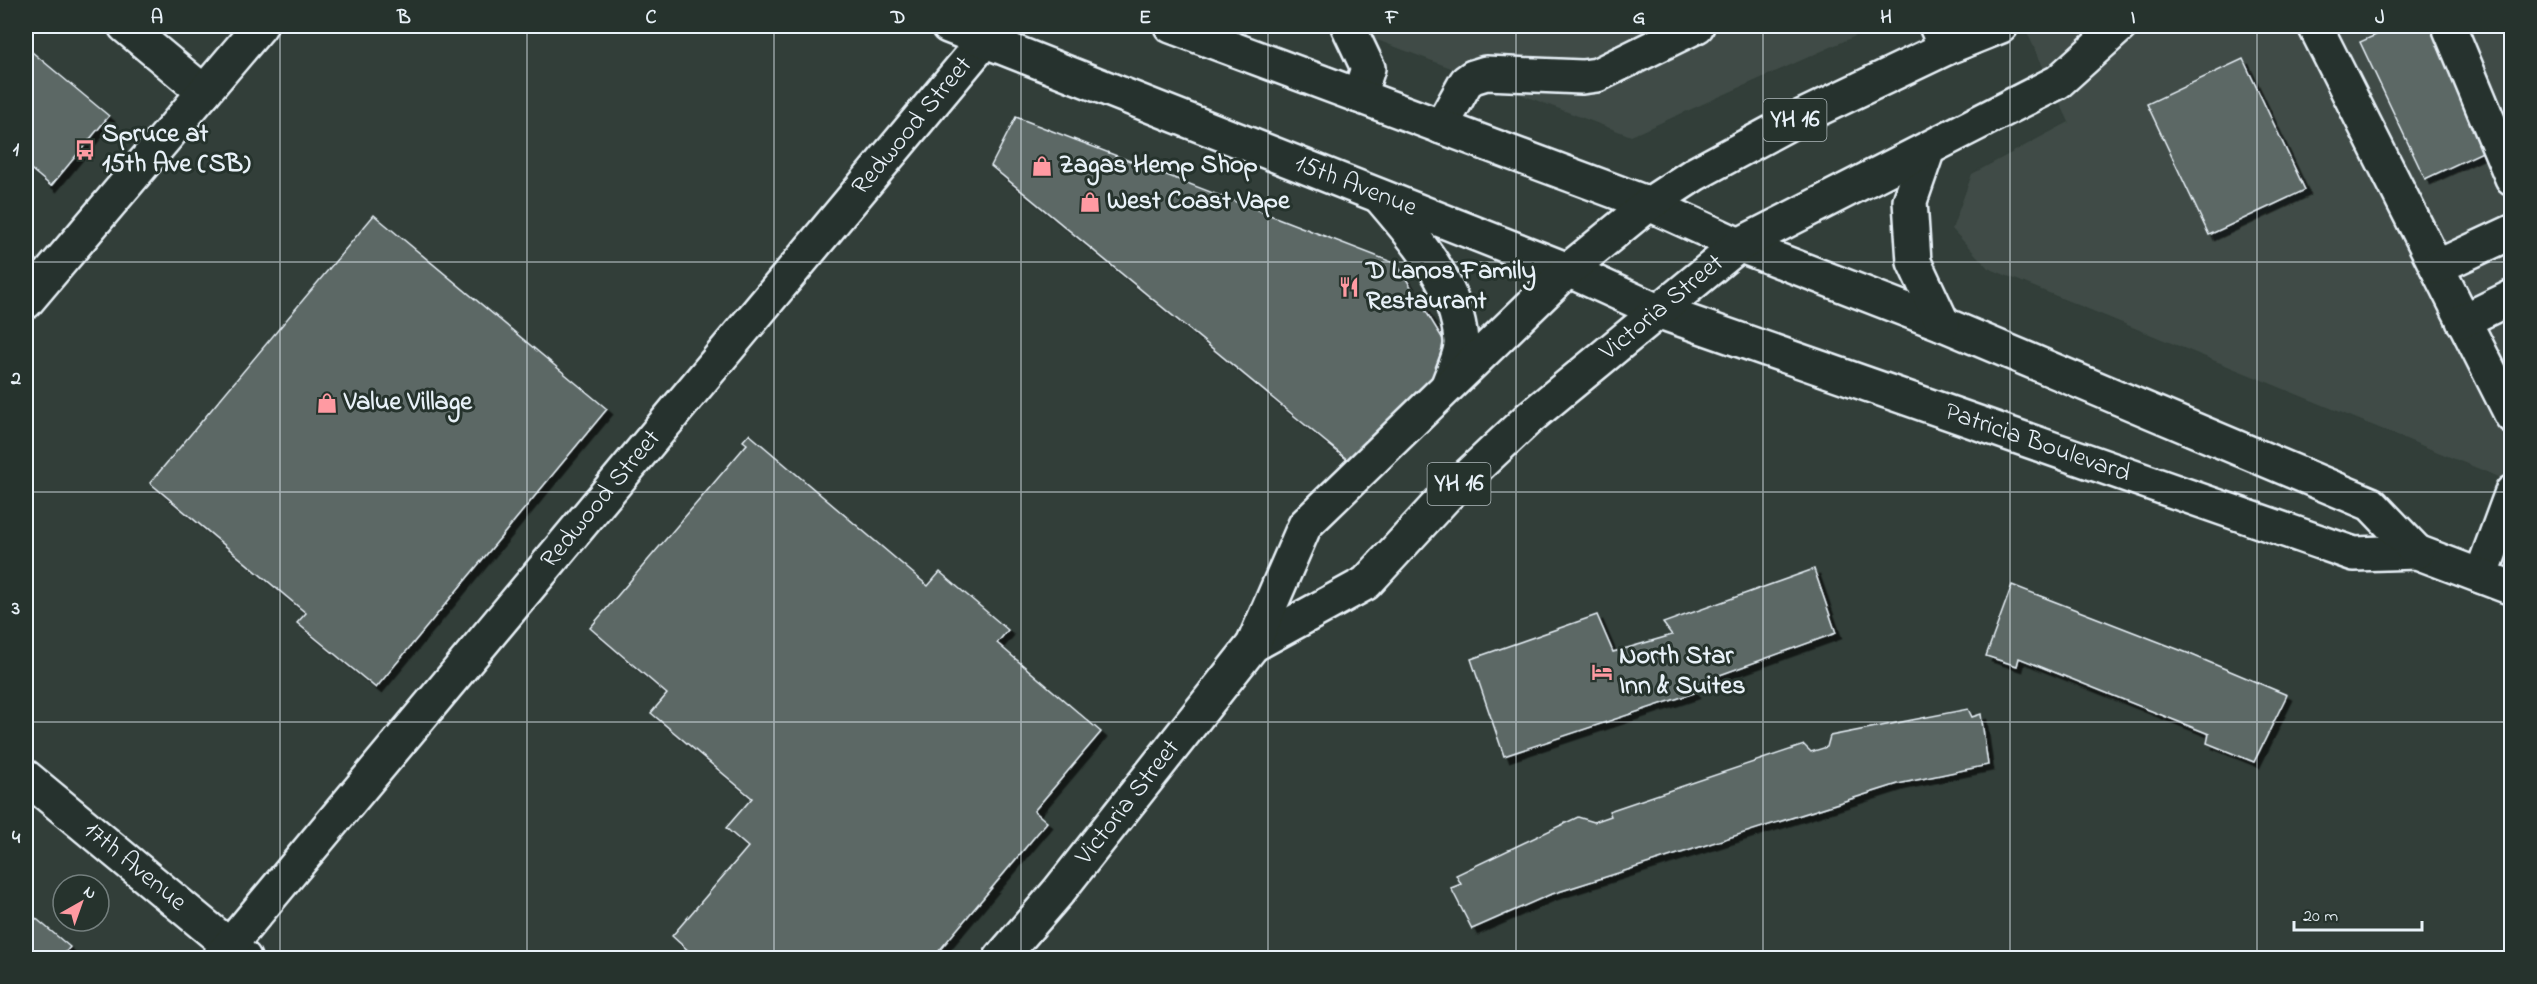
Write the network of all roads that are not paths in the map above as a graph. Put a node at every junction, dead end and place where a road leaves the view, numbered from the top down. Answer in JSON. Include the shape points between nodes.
{"nodes":[{"id":1,"x":125,"y":26,"type":"edge"},
{"id":2,"x":260,"y":26,"type":"edge"},
{"id":3,"x":948,"y":26,"type":"edge"},
{"id":4,"x":1171,"y":26,"type":"edge"},
{"id":5,"x":1348,"y":26,"type":"edge"},
{"id":6,"x":1697,"y":26,"type":"edge"},
{"id":7,"x":2001,"y":26,"type":"edge"},
{"id":8,"x":2107,"y":26,"type":"edge"},
{"id":9,"x":2316,"y":26,"type":"edge"},
{"id":10,"x":2451,"y":26,"type":"edge"},
{"id":11,"x":1941,"y":37,"type":"edge"},
{"id":12,"x":985,"y":40,"type":"junction"},
{"id":13,"x":204,"y":92,"type":"junction"},
{"id":14,"x":1359,"y":96,"type":"junction"},
{"id":15,"x":1441,"y":127,"type":"junction"},
{"id":16,"x":1928,"y":149,"type":"junction"},
{"id":17,"x":2511,"y":178,"type":"edge"},
{"id":18,"x":1380,"y":197,"type":"junction"},
{"id":19,"x":1649,"y":204,"type":"junction"},
{"id":20,"x":2511,"y":232,"type":"edge"},
{"id":21,"x":1739,"y":245,"type":"junction"},
{"id":22,"x":2437,"y":267,"type":"junction"},
{"id":23,"x":1568,"y":270,"type":"junction"},
{"id":24,"x":2511,"y":297,"type":"edge"},
{"id":25,"x":26,"y":302,"type":"edge"},
{"id":26,"x":1660,"y":312,"type":"junction"},
{"id":27,"x":2463,"y":321,"type":"junction"},
{"id":28,"x":1943,"y":324,"type":"junction"},
{"id":29,"x":1448,"y":387,"type":"junction"},
{"id":30,"x":2511,"y":416,"type":"edge"},
{"id":31,"x":2511,"y":492,"type":"edge"},
{"id":32,"x":2417,"y":552,"type":"junction"},
{"id":33,"x":2481,"y":576,"type":"junction"},
{"id":34,"x":2511,"y":588,"type":"edge"},
{"id":35,"x":1252,"y":645,"type":"junction"},
{"id":36,"x":26,"y":777,"type":"edge"},
{"id":37,"x":231,"y":954,"type":"edge"},
{"id":38,"x":1001,"y":958,"type":"edge"}],
"edges":[{"from":1,"to":13,"type":"main road"},
{"from":2,"to":13,"type":"main road"},
{"from":3,"to":12,"type":"main road","name":"15th Avenue"},
{"from":4,"to":14,"type":"main road"},
{"from":5,"to":14,"type":"main road","via":[[1368,68]]},
{"from":6,"to":15,"type":"main road","via":[[1597,75],[1486,73],[1473,77],[1466,82]]},
{"from":7,"to":11,"type":"main road","name":"Victoria Street","number":"YH 16"},
{"from":8,"to":16,"type":"main road","name":"Victoria Street","number":"YH 16","via":[[2058,82]]},
{"from":9,"to":22,"type":"main road"},
{"from":10,"to":17,"type":"main road"},
{"from":11,"to":19,"type":"main road","name":"Victoria Street","number":"YH 16","via":[[1695,174]]},
{"from":12,"to":18,"type":"main road","name":"15th Avenue"},
{"from":12,"to":37,"type":"main road","name":"Redwood Street"},
{"from":13,"to":25,"type":"main road"},
{"from":14,"to":15,"type":"main road"},
{"from":15,"to":19,"type":"main road"},
{"from":16,"to":21,"type":"main road","name":"Victoria Street","number":"YH 16"},
{"from":16,"to":28,"type":"main road","via":[[1910,201],[1914,262]]},
{"from":18,"to":23,"type":"main road","name":"15th Avenue"},
{"from":18,"to":29,"type":"main road","via":[[1424,249],[1451,299],[1462,343]]},
{"from":19,"to":21,"type":"main road"},
{"from":19,"to":23,"type":"main road","name":"Victoria Street","number":"YH 16"},
{"from":20,"to":22,"type":"main road"},
{"from":21,"to":26,"type":"main road","name":"Victoria Street","number":"YH 16"},
{"from":21,"to":28,"type":"main road","name":"Patricia Boulevard"},
{"from":22,"to":27,"type":"main road"},
{"from":23,"to":26,"type":"main road","name":"15th Avenue"},
{"from":23,"to":29,"type":"main road","name":"Victoria Street","number":"YH 16"},
{"from":24,"to":27,"type":"main road"},
{"from":26,"to":32,"type":"main road","name":"Patricia Boulevard","via":[[2354,554]]},
{"from":26,"to":35,"type":"main road","name":"Victoria Street","number":"YH 16","via":[[1529,418],[1446,496],[1366,583]]},
{"from":27,"to":30,"type":"main road"},
{"from":28,"to":32,"type":"main road","name":"Patricia Boulevard","via":[[2371,504]]},
{"from":29,"to":35,"type":"main road","name":"Victoria Street","number":"YH 16","via":[[1305,525]]},
{"from":31,"to":33,"type":"main road"},
{"from":32,"to":33,"type":"main road","name":"Patricia Boulevard"},
{"from":33,"to":34,"type":"main road","name":"Patricia Boulevard"},
{"from":35,"to":38,"type":"main road","name":"Victoria Street","number":"YH 16","via":[[1058,892]]},
{"from":36,"to":37,"type":"main road","name":"17th Avenue"}]}
